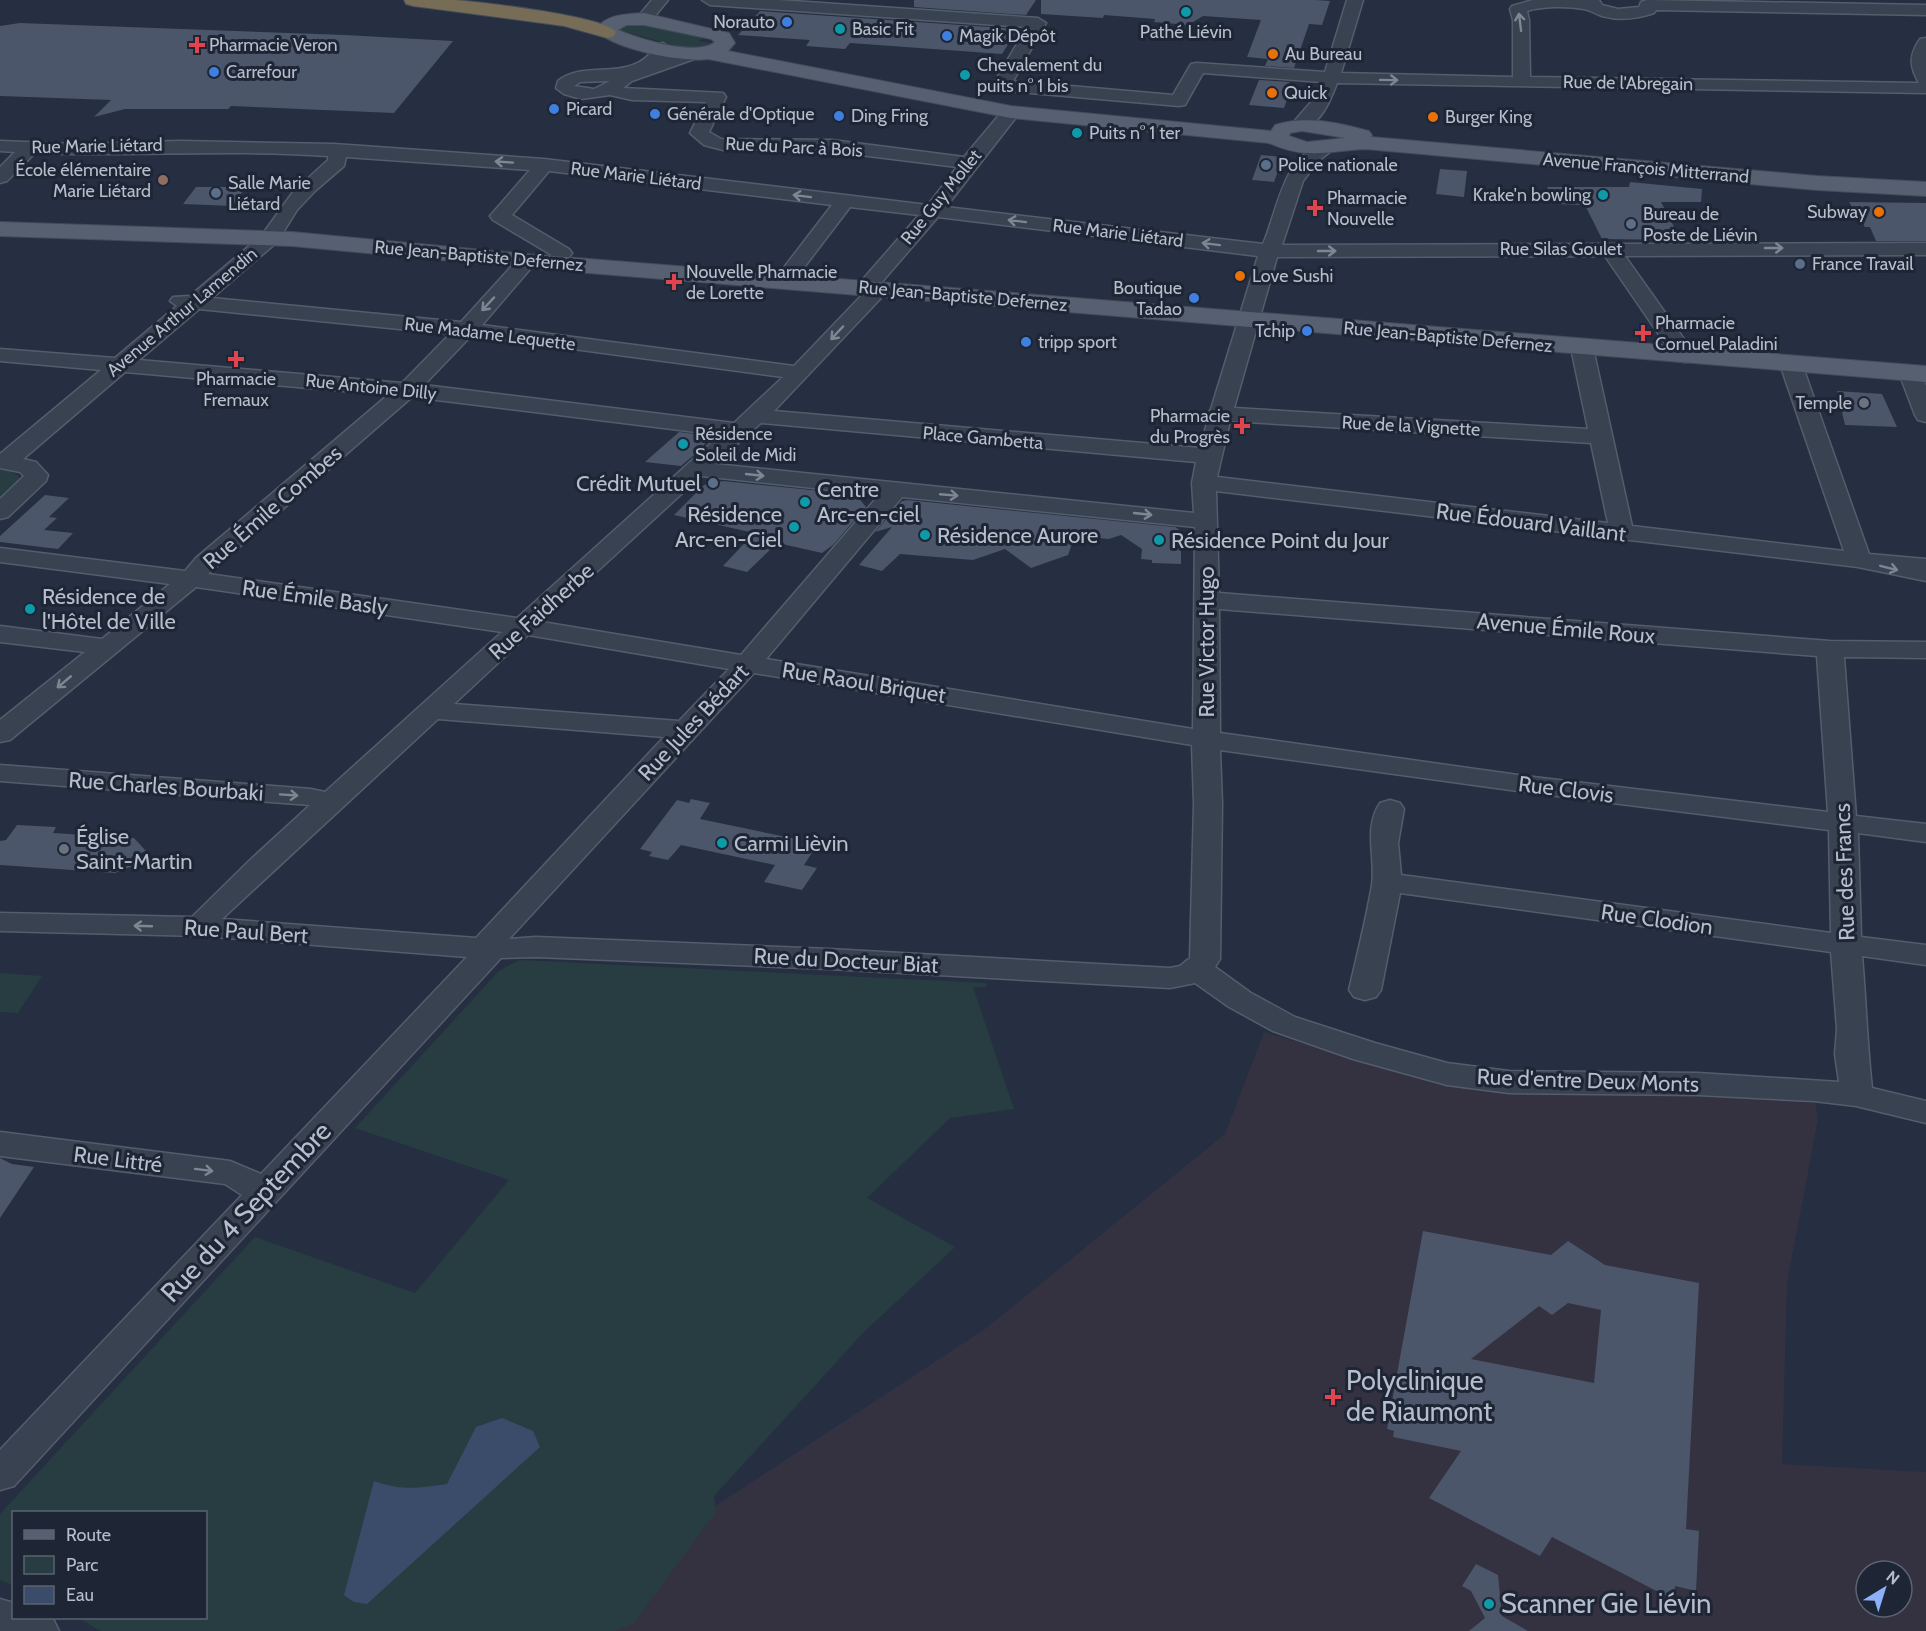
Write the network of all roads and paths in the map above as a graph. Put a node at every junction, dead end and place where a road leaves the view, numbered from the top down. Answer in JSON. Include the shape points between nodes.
{"nodes":[{"id":1,"x":413,"y":0,"type":"edge"},
{"id":2,"x":470,"y":0,"type":"edge"},
{"id":3,"x":660,"y":0,"type":"edge"},
{"id":4,"x":710,"y":0,"type":"edge"},
{"id":5,"x":1355,"y":0,"type":"edge"},
{"id":6,"x":1590,"y":2,"type":"edge"},
{"id":7,"x":1644,"y":2,"type":"edge"},
{"id":8,"x":1926,"y":10,"type":"edge"},
{"id":9,"x":644,"y":19,"type":"junction"},
{"id":10,"x":623,"y":20,"type":"junction"},
{"id":11,"x":607,"y":32,"type":"junction"},
{"id":12,"x":1926,"y":43,"type":"edge"},
{"id":13,"x":663,"y":48,"type":"junction"},
{"id":14,"x":708,"y":50,"type":"junction"},
{"id":15,"x":1330,"y":78,"type":"junction"},
{"id":16,"x":1926,"y":80,"type":"edge"},
{"id":17,"x":1522,"y":81,"type":"junction"},
{"id":18,"x":610,"y":83,"type":"junction"},
{"id":19,"x":1926,"y":88,"type":"edge"},
{"id":20,"x":1322,"y":99,"type":"junction"},
{"id":21,"x":1011,"y":112,"type":"junction"},
{"id":22,"x":1291,"y":134,"type":"junction"},
{"id":23,"x":1333,"y":137,"type":"junction"},
{"id":24,"x":0,"y":146,"type":"edge"},
{"id":25,"x":30,"y":148,"type":"junction"},
{"id":26,"x":328,"y":149,"type":"junction"},
{"id":27,"x":969,"y":163,"type":"junction"},
{"id":28,"x":544,"y":165,"type":"junction"},
{"id":29,"x":0,"y":177,"type":"edge"},
{"id":30,"x":1294,"y":181,"type":"junction"},
{"id":31,"x":1925,"y":185,"type":"edge"},
{"id":32,"x":844,"y":201,"type":"junction"},
{"id":33,"x":933,"y":211,"type":"junction"},
{"id":34,"x":0,"y":223,"type":"edge"},
{"id":35,"x":0,"y":229,"type":"edge"},
{"id":36,"x":264,"y":233,"type":"junction"},
{"id":37,"x":1610,"y":249,"type":"junction"},
{"id":38,"x":1926,"y":249,"type":"edge"},
{"id":39,"x":1269,"y":251,"type":"junction"},
{"id":40,"x":562,"y":254,"type":"junction"},
{"id":41,"x":527,"y":261,"type":"junction"},
{"id":42,"x":789,"y":274,"type":"junction"},
{"id":43,"x":873,"y":286,"type":"junction"},
{"id":44,"x":186,"y":302,"type":"junction"},
{"id":45,"x":1248,"y":316,"type":"junction"},
{"id":46,"x":465,"y":329,"type":"junction"},
{"id":47,"x":1582,"y":348,"type":"junction"},
{"id":48,"x":1682,"y":351,"type":"junction"},
{"id":49,"x":0,"y":355,"type":"edge"},
{"id":50,"x":1795,"y":363,"type":"junction"},
{"id":51,"x":113,"y":364,"type":"junction"},
{"id":52,"x":1921,"y":371,"type":"edge"},
{"id":53,"x":800,"y":373,"type":"junction"},
{"id":54,"x":406,"y":390,"type":"junction"},
{"id":55,"x":1219,"y":414,"type":"junction"},
{"id":56,"x":1926,"y":415,"type":"edge"},
{"id":57,"x":748,"y":424,"type":"junction"},
{"id":58,"x":1602,"y":437,"type":"junction"},
{"id":59,"x":1209,"y":456,"type":"junction"},
{"id":60,"x":2,"y":458,"type":"edge"},
{"id":61,"x":697,"y":469,"type":"junction"},
{"id":62,"x":1204,"y":483,"type":"junction"},
{"id":63,"x":896,"y":490,"type":"junction"},
{"id":64,"x":0,"y":512,"type":"edge"},
{"id":65,"x":1207,"y":521,"type":"junction"},
{"id":66,"x":1622,"y":534,"type":"junction"},
{"id":67,"x":0,"y":555,"type":"edge"},
{"id":68,"x":1858,"y":560,"type":"junction"},
{"id":69,"x":1926,"y":566,"type":"edge"},
{"id":70,"x":1926,"y":574,"type":"edge"},
{"id":71,"x":190,"y":579,"type":"junction"},
{"id":72,"x":1206,"y":600,"type":"junction"},
{"id":73,"x":523,"y":627,"type":"junction"},
{"id":74,"x":0,"y":634,"type":"edge"},
{"id":75,"x":106,"y":647,"type":"junction"},
{"id":76,"x":1830,"y":649,"type":"junction"},
{"id":77,"x":1926,"y":650,"type":"edge"},
{"id":78,"x":748,"y":663,"type":"junction"},
{"id":79,"x":432,"y":710,"type":"junction"},
{"id":80,"x":684,"y":730,"type":"junction"},
{"id":81,"x":0,"y":734,"type":"edge"},
{"id":82,"x":1206,"y":738,"type":"junction"},
{"id":83,"x":0,"y":773,"type":"edge"},
{"id":84,"x":332,"y":802,"type":"junction"},
{"id":85,"x":1389,"y":809,"type":"dead end"},
{"id":86,"x":1842,"y":822,"type":"junction"},
{"id":87,"x":1926,"y":833,"type":"edge"},
{"id":88,"x":1387,"y":882,"type":"junction"},
{"id":89,"x":0,"y":922,"type":"edge"},
{"id":90,"x":201,"y":927,"type":"junction"},
{"id":91,"x":1846,"y":944,"type":"junction"},
{"id":92,"x":488,"y":949,"type":"junction"},
{"id":93,"x":1926,"y":955,"type":"edge"},
{"id":94,"x":1198,"y":970,"type":"junction"},
{"id":95,"x":1365,"y":990,"type":"dead end"},
{"id":96,"x":1856,"y":1095,"type":"junction"},
{"id":97,"x":1926,"y":1113,"type":"edge"},
{"id":98,"x":0,"y":1144,"type":"edge"},
{"id":99,"x":250,"y":1184,"type":"junction"},
{"id":100,"x":0,"y":1475,"type":"edge"},
{"id":101,"x":0,"y":1616,"type":"edge"},
{"id":102,"x":38,"y":1631,"type":"edge"}],
"edges":[{"from":1,"to":11,"type":"highway","via":[[564,20]]},
{"from":2,"to":10,"type":"highway"},
{"from":3,"to":9,"type":"street"},
{"from":4,"to":15,"type":"street","name":"Rue de l'Abregain","via":[[1038,23],[1003,82],[1018,88],[1179,101],[1197,68]]},
{"from":5,"to":15,"type":"street"},
{"from":6,"to":7,"type":"street","via":[[1607,12],[1623,14],[1648,10]]},
{"from":17,"to":6,"type":"street","one_way":true,"via":[[1518,9],[1526,5]]},
{"from":7,"to":8,"type":"street"},
{"from":9,"to":10,"type":"main road"},
{"from":9,"to":14,"type":"main road","via":[[722,37]]},
{"from":10,"to":11,"type":"main road","via":[[609,25]]},
{"from":11,"to":13,"type":"main road"},
{"from":12,"to":16,"type":"street","via":[[1918,53]]},
{"from":13,"to":14,"type":"main road"},
{"from":13,"to":18,"type":"street","via":[[658,58]]},
{"from":14,"to":18,"type":"street"},
{"from":14,"to":21,"type":"main road"},
{"from":14,"to":22,"type":"main road","via":[[1015,102],[1273,127]]},
{"from":15,"to":17,"type":"street","name":"Rue de l'Abregain","one_way":true},
{"from":15,"to":20,"type":"street"},
{"from":17,"to":19,"type":"street","name":"Rue de l'Abregain"},
{"from":18,"to":27,"type":"street","name":"Rue du Parc à Bois","via":[[632,95],[717,97],[699,133],[721,145],[829,145]]},
{"from":20,"to":22,"type":"street","via":[[1307,121]]},
{"from":20,"to":23,"type":"street","via":[[1328,111],[1324,123]]},
{"from":21,"to":22,"type":"main road","via":[[1272,137]]},
{"from":21,"to":27,"type":"street","name":"Rue Guy Mollet"},
{"from":22,"to":23,"type":"main road","name":"Avenue François Mitterrand"},
{"from":22,"to":30,"type":"street","via":[[1298,156]]},
{"from":23,"to":30,"type":"street"},
{"from":23,"to":31,"type":"main road","name":"Avenue François Mitterrand","via":[[1794,181]]},
{"from":24,"to":25,"type":"street","name":"Rue Marie Liétard"},
{"from":25,"to":26,"type":"street","name":"Rue Marie Liétard"},
{"from":25,"to":29,"type":"street"},
{"from":28,"to":26,"type":"street","name":"Rue Marie Liétard","one_way":true},
{"from":26,"to":36,"type":"street","via":[[298,168],[293,188]]},
{"from":26,"to":36,"type":"street","name":"Avenue Arthur Lamendin","via":[[337,154],[337,162],[321,173]]},
{"from":27,"to":33,"type":"street","name":"Rue Guy Mollet"},
{"from":32,"to":28,"type":"street","name":"Rue Marie Liétard","one_way":true},
{"from":28,"to":40,"type":"street","via":[[500,216]]},
{"from":30,"to":39,"type":"street","name":"Rue Victor Hugo"},
{"from":32,"to":33,"type":"street","name":"Rue Marie Liétard"},
{"from":32,"to":42,"type":"street"},
{"from":39,"to":33,"type":"street","name":"Rue Marie Liétard","one_way":true},
{"from":33,"to":43,"type":"street","name":"Rue Guy Mollet"},
{"from":34,"to":36,"type":"main road","name":"Rue Jean-Baptiste Defernez"},
{"from":35,"to":36,"type":"main road","name":"Rue Jean-Baptiste Defernez"},
{"from":36,"to":40,"type":"main road","name":"Rue Jean-Baptiste Defernez"},
{"from":36,"to":41,"type":"main road","name":"Rue Jean-Baptiste Defernez"},
{"from":36,"to":44,"type":"street","name":"Avenue Arthur Lamendin"},
{"from":37,"to":38,"type":"street","name":"Rue Silas Goulet","one_way":true},
{"from":39,"to":37,"type":"street","name":"Rue Silas Goulet","one_way":true},
{"from":37,"to":48,"type":"street"},
{"from":39,"to":45,"type":"street","name":"Rue Victor Hugo"},
{"from":40,"to":42,"type":"main road","name":"Rue Jean-Baptiste Defernez"},
{"from":41,"to":43,"type":"main road","name":"Rue Jean-Baptiste Defernez"},
{"from":41,"to":46,"type":"street","name":"Rue Émile Combes","one_way":true},
{"from":42,"to":43,"type":"main road","name":"Rue Jean-Baptiste Defernez"},
{"from":43,"to":45,"type":"main road","name":"Rue Jean-Baptiste Defernez"},
{"from":43,"to":53,"type":"street","name":"Rue Faidherbe","one_way":true},
{"from":44,"to":46,"type":"street","name":"Rue Madame Lequette"},
{"from":44,"to":51,"type":"street","name":"Avenue Arthur Lamendin"},
{"from":45,"to":47,"type":"main road","name":"Rue Jean-Baptiste Defernez"},
{"from":45,"to":48,"type":"main road","name":"Rue Jean-Baptiste Defernez"},
{"from":45,"to":55,"type":"street","name":"Rue Victor Hugo"},
{"from":46,"to":53,"type":"street","name":"Rue Madame Lequette"},
{"from":46,"to":54,"type":"street","name":"Rue Émile Combes"},
{"from":47,"to":48,"type":"main road","name":"Rue Jean-Baptiste Defernez"},
{"from":47,"to":58,"type":"street"},
{"from":48,"to":50,"type":"main road","name":"Rue Jean-Baptiste Defernez"},
{"from":48,"to":52,"type":"main road","name":"Rue Jean-Baptiste Defernez"},
{"from":49,"to":51,"type":"street","name":"Rue Antoine Dilly"},
{"from":50,"to":52,"type":"main road","name":"Rue Jean-Baptiste Defernez"},
{"from":50,"to":68,"type":"street","via":[[1793,370]]},
{"from":51,"to":54,"type":"street","name":"Rue Antoine Dilly"},
{"from":51,"to":60,"type":"street","name":"Avenue Arthur Lamendin"},
{"from":52,"to":56,"type":"street"},
{"from":53,"to":57,"type":"street","name":"Rue Faidherbe"},
{"from":54,"to":57,"type":"street","name":"Rue Antoine Dilly"},
{"from":54,"to":71,"type":"street","name":"Rue Émile Combes"},
{"from":55,"to":58,"type":"street","name":"Rue de la Vignette"},
{"from":55,"to":59,"type":"street","name":"Rue Victor Hugo"},
{"from":57,"to":59,"type":"street","name":"Place Gambetta"},
{"from":57,"to":61,"type":"street","name":"Rue Faidherbe"},
{"from":58,"to":66,"type":"street"},
{"from":59,"to":62,"type":"street","name":"Rue Victor Hugo"},
{"from":60,"to":64,"type":"street","name":"Avenue Arthur Lamendin","via":[[28,467],[36,475]]},
{"from":61,"to":63,"type":"street","one_way":true},
{"from":61,"to":73,"type":"street","name":"Rue Faidherbe"},
{"from":62,"to":65,"type":"street","name":"Rue Victor Hugo"},
{"from":62,"to":66,"type":"street","name":"Rue Édouard Vaillant"},
{"from":63,"to":65,"type":"street","one_way":true},
{"from":63,"to":78,"type":"street","name":"Rue Jules Bédart"},
{"from":65,"to":72,"type":"street","name":"Rue Victor Hugo"},
{"from":66,"to":68,"type":"street","name":"Rue Édouard Vaillant"},
{"from":67,"to":71,"type":"street","name":"Rue Émile Basly"},
{"from":68,"to":69,"type":"street","name":"Rue Édouard Vaillant"},
{"from":68,"to":70,"type":"street","name":"Rue Édouard Vaillant","one_way":true},
{"from":71,"to":73,"type":"street","name":"Rue Émile Basly"},
{"from":71,"to":75,"type":"street","name":"Rue Émile Combes"},
{"from":72,"to":76,"type":"street","name":"Avenue Émile Roux"},
{"from":72,"to":82,"type":"street","name":"Rue Victor Hugo"},
{"from":73,"to":78,"type":"street","name":"Rue Raoul Briquet"},
{"from":73,"to":79,"type":"street","name":"Rue Faidherbe"},
{"from":74,"to":75,"type":"street"},
{"from":75,"to":81,"type":"street","name":"Rue Émile Combes","one_way":true},
{"from":76,"to":77,"type":"street","name":"Avenue Émile Roux"},
{"from":76,"to":86,"type":"street","name":"Rue des Francs"},
{"from":78,"to":80,"type":"street","name":"Rue Jules Bédart"},
{"from":78,"to":82,"type":"street","name":"Rue Raoul Briquet"},
{"from":79,"to":80,"type":"street"},
{"from":79,"to":84,"type":"street","name":"Rue Faidherbe"},
{"from":80,"to":92,"type":"street","name":"Rue Jules Bédart"},
{"from":82,"to":86,"type":"street","name":"Rue Clovis","via":[[1525,784]]},
{"from":82,"to":94,"type":"street","name":"Rue Victor Hugo","via":[[1204,959]]},
{"from":83,"to":84,"type":"street","name":"Rue Charles Bourbaki","one_way":true,"via":[[311,797]]},
{"from":84,"to":90,"type":"street","name":"Rue Faidherbe","via":[[252,874]]},
{"from":85,"to":88,"type":"street","via":[[1384,843]]},
{"from":86,"to":87,"type":"street","name":"Rue Clovis"},
{"from":86,"to":91,"type":"street","name":"Rue des Francs"},
{"from":88,"to":91,"type":"street","name":"Rue Clodion"},
{"from":88,"to":95,"type":"street"},
{"from":90,"to":89,"type":"street","name":"Rue Paul Bert","one_way":true},
{"from":90,"to":92,"type":"street","name":"Rue Paul Bert"},
{"from":91,"to":93,"type":"street","name":"Rue Clodion"},
{"from":91,"to":96,"type":"street","name":"Rue des Francs"},
{"from":92,"to":94,"type":"street","name":"Rue du Docteur Biat","via":[[536,947],[817,958],[1170,978],[1188,976]]},
{"from":92,"to":99,"type":"street","name":"Rue du 4 Septembre","via":[[294,1161]]},
{"from":94,"to":96,"type":"street","name":"Rue d'entre Deux Monts","via":[[1240,1000],[1284,1024],[1447,1074],[1509,1082],[1745,1085]]},
{"from":96,"to":97,"type":"street","name":"Rue d'entre Deux Monts"},
{"from":98,"to":99,"type":"street","name":"Rue Littré","one_way":true},
{"from":99,"to":100,"type":"street","name":"Rue du 4 Septembre"},
{"from":101,"to":102,"type":"street"}]}
